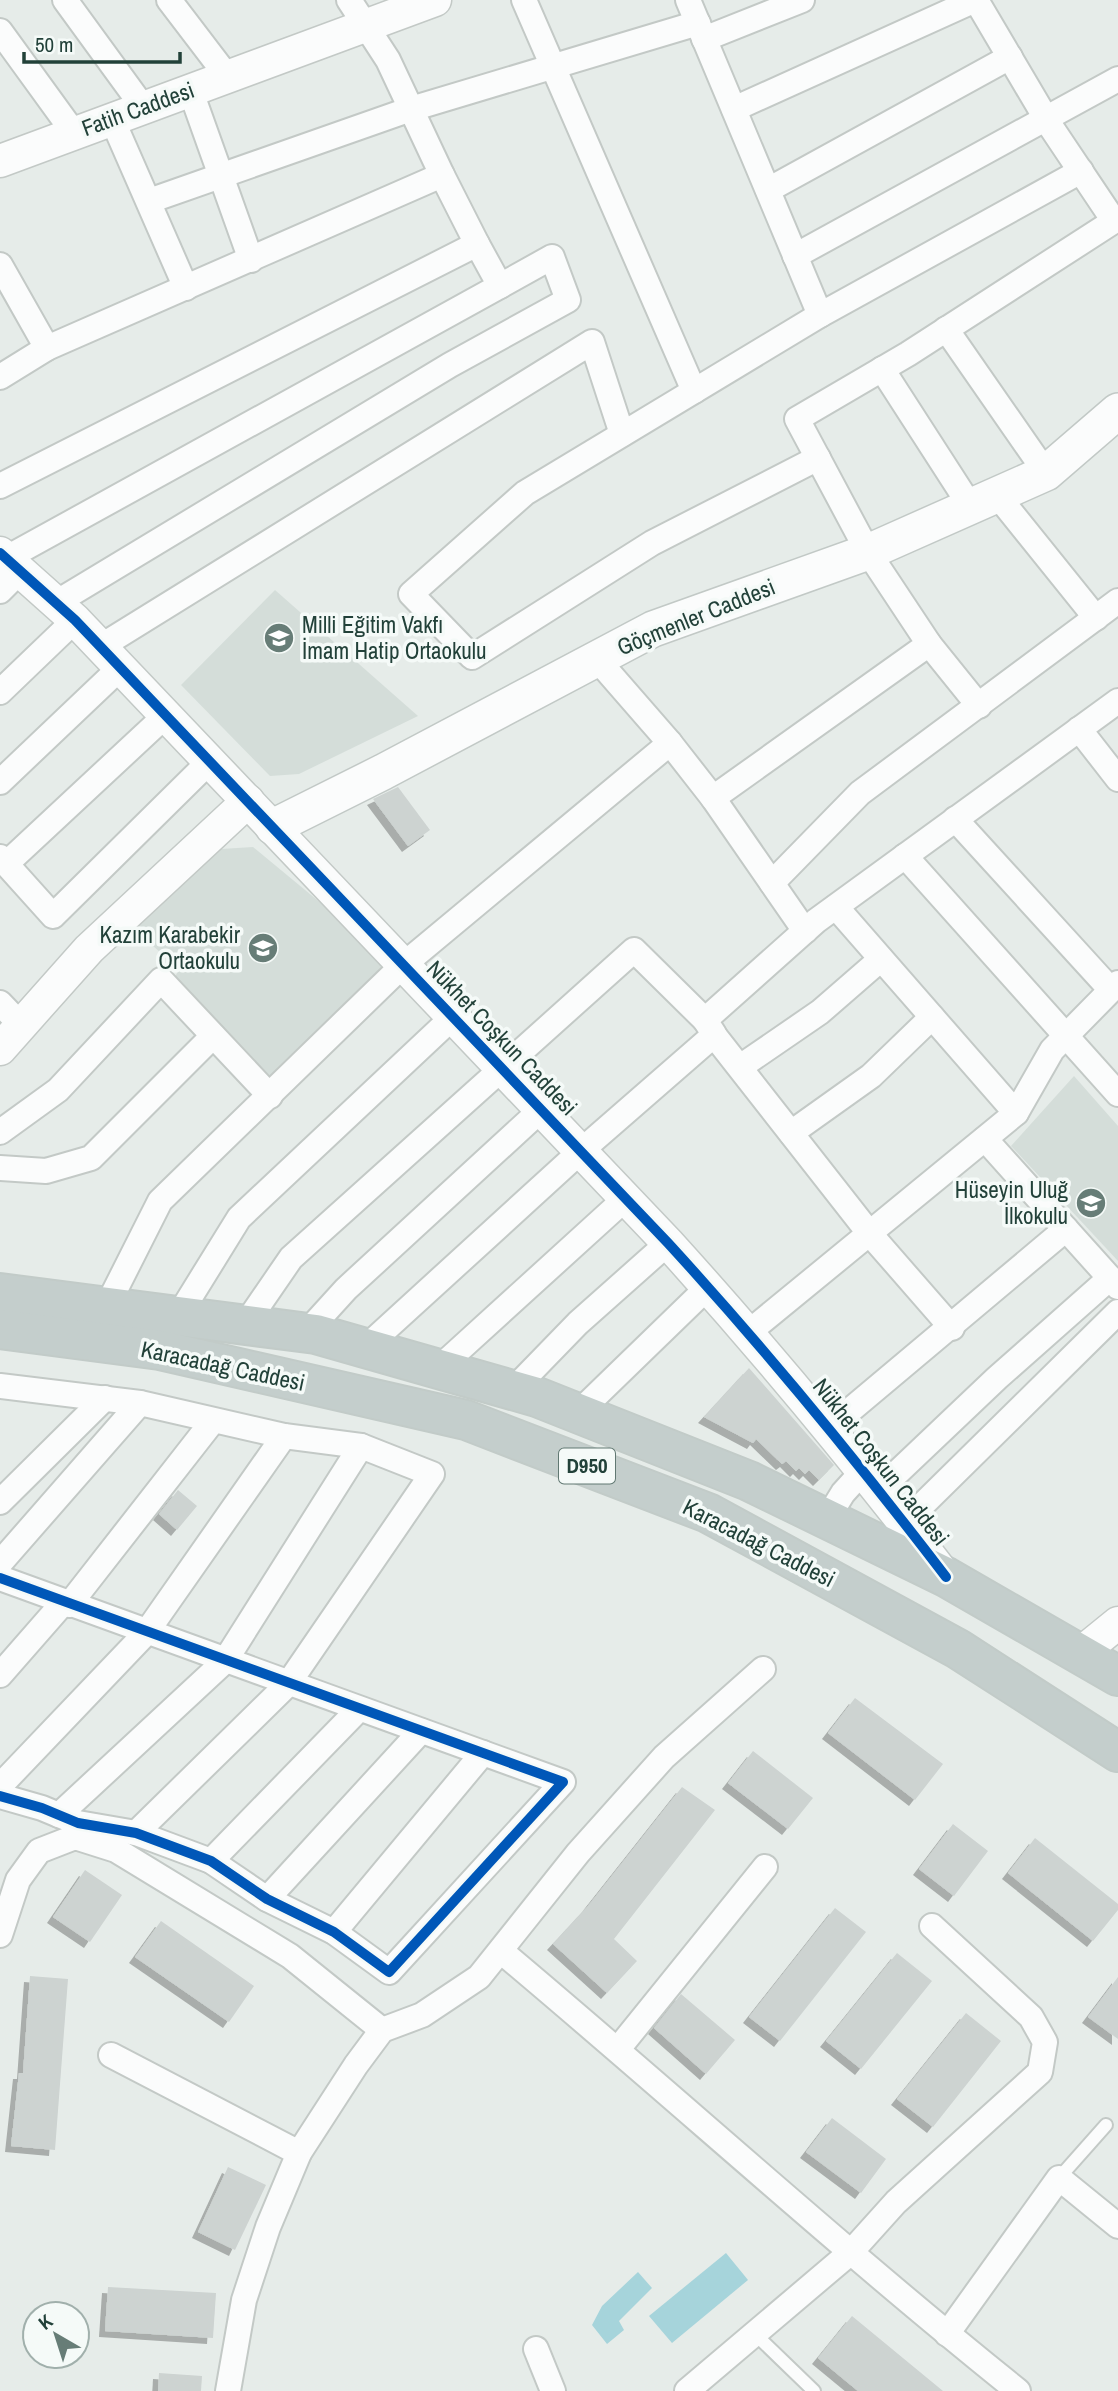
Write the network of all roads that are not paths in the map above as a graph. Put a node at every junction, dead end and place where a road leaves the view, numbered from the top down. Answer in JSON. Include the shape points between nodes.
{"nodes":[{"id":1,"x":65,"y":0,"type":"edge"},
{"id":2,"x":169,"y":0,"type":"edge"},
{"id":3,"x":435,"y":0,"type":"edge"},
{"id":4,"x":524,"y":0,"type":"edge"},
{"id":5,"x":802,"y":0,"type":"edge"},
{"id":6,"x":976,"y":0,"type":"edge"},
{"id":7,"x":357,"y":12,"type":"edge"},
{"id":8,"x":697,"y":20,"type":"edge"},
{"id":9,"x":0,"y":31,"type":"edge"},
{"id":10,"x":1010,"y":57,"type":"junction"},
{"id":11,"x":552,"y":67,"type":"junction"},
{"id":12,"x":227,"y":76,"type":"junction"},
{"id":13,"x":1118,"y":79,"type":"edge"},
{"id":14,"x":190,"y":89,"type":"junction"},
{"id":15,"x":143,"y":107,"type":"junction"},
{"id":16,"x":411,"y":109,"type":"junction"},
{"id":17,"x":734,"y":109,"type":"junction"},
{"id":18,"x":1045,"y":118,"type":"junction"},
{"id":19,"x":112,"y":119,"type":"junction"},
{"id":20,"x":74,"y":133,"type":"junction"},
{"id":21,"x":0,"y":160,"type":"edge"},
{"id":22,"x":1081,"y":171,"type":"junction"},
{"id":23,"x":442,"y":174,"type":"junction"},
{"id":24,"x":223,"y":175,"type":"junction"},
{"id":25,"x":768,"y":190,"type":"junction"},
{"id":26,"x":149,"y":201,"type":"junction"},
{"id":27,"x":1116,"y":223,"type":"edge"},
{"id":28,"x":477,"y":244,"type":"junction"},
{"id":29,"x":795,"y":256,"type":"junction"},
{"id":30,"x":251,"y":260,"type":"junction"},
{"id":31,"x":0,"y":265,"type":"edge"},
{"id":32,"x":500,"y":286,"type":"junction"},
{"id":33,"x":187,"y":288,"type":"junction"},
{"id":34,"x":820,"y":315,"type":"junction"},
{"id":35,"x":946,"y":329,"type":"junction"},
{"id":36,"x":47,"y":348,"type":"junction"},
{"id":37,"x":882,"y":369,"type":"junction"},
{"id":38,"x":0,"y":377,"type":"edge"},
{"id":39,"x":694,"y":391,"type":"junction"},
{"id":40,"x":1118,"y":411,"type":"edge"},
{"id":41,"x":622,"y":434,"type":"junction"},
{"id":42,"x":818,"y":458,"type":"junction"},
{"id":43,"x":1046,"y":473,"type":"junction"},
{"id":44,"x":0,"y":486,"type":"edge"},
{"id":45,"x":984,"y":501,"type":"junction"},
{"id":46,"x":868,"y":552,"type":"junction"},
{"id":47,"x":6,"y":569,"type":"edge"},
{"id":48,"x":1118,"y":601,"type":"edge"},
{"id":49,"x":64,"y":612,"type":"junction"},
{"id":50,"x":1096,"y":618,"type":"junction"},
{"id":51,"x":929,"y":644,"type":"junction"},
{"id":52,"x":110,"y":657,"type":"junction"},
{"id":53,"x":596,"y":658,"type":"junction"},
{"id":54,"x":0,"y":692,"type":"edge"},
{"id":55,"x":1118,"y":701,"type":"edge"},
{"id":56,"x":979,"y":706,"type":"junction"},
{"id":57,"x":165,"y":716,"type":"junction"},
{"id":58,"x":1079,"y":729,"type":"junction"},
{"id":59,"x":670,"y":743,"type":"junction"},
{"id":60,"x":211,"y":760,"type":"junction"},
{"id":61,"x":1118,"y":779,"type":"edge"},
{"id":62,"x":0,"y":782,"type":"edge"},
{"id":63,"x":713,"y":798,"type":"junction"},
{"id":64,"x":248,"y":801,"type":"junction"},
{"id":65,"x":956,"y":820,"type":"junction"},
{"id":66,"x":273,"y":827,"type":"junction"},
{"id":67,"x":905,"y":856,"type":"junction"},
{"id":68,"x":3,"y":861,"type":"edge"},
{"id":69,"x":772,"y":883,"type":"junction"},
{"id":70,"x":836,"y":907,"type":"junction"},
{"id":71,"x":805,"y":931,"type":"junction"},
{"id":72,"x":881,"y":959,"type":"junction"},
{"id":73,"x":401,"y":966,"type":"junction"},
{"id":74,"x":1115,"y":987,"type":"edge"},
{"id":75,"x":0,"y":1003,"type":"edge"},
{"id":76,"x":454,"y":1016,"type":"junction"},
{"id":77,"x":932,"y":1017,"type":"junction"},
{"id":78,"x":21,"y":1025,"type":"junction"},
{"id":79,"x":710,"y":1028,"type":"junction"},
{"id":80,"x":213,"y":1036,"type":"junction"},
{"id":81,"x":1066,"y":1036,"type":"junction"},
{"id":82,"x":0,"y":1049,"type":"edge"},
{"id":83,"x":502,"y":1067,"type":"junction"},
{"id":84,"x":740,"y":1068,"type":"junction"},
{"id":85,"x":1118,"y":1094,"type":"edge"},
{"id":86,"x":270,"y":1096,"type":"junction"},
{"id":87,"x":542,"y":1108,"type":"junction"},
{"id":88,"x":1016,"y":1113,"type":"junction"},
{"id":89,"x":0,"y":1132,"type":"edge"},
{"id":90,"x":791,"y":1133,"type":"junction"},
{"id":91,"x":985,"y":1139,"type":"junction"},
{"id":92,"x":582,"y":1150,"type":"junction"},
{"id":93,"x":0,"y":1168,"type":"edge"},
{"id":94,"x":626,"y":1198,"type":"junction"},
{"id":95,"x":1066,"y":1229,"type":"junction"},
{"id":96,"x":870,"y":1234,"type":"junction"},
{"id":97,"x":668,"y":1242,"type":"junction"},
{"id":98,"x":1114,"y":1283,"type":"edge"},
{"id":99,"x":708,"y":1287,"type":"junction"},
{"id":100,"x":0,"y":1293,"type":"edge"},
{"id":101,"x":107,"y":1306,"type":"junction"},
{"id":102,"x":1118,"y":1312,"type":"edge"},
{"id":103,"x":179,"y":1315,"type":"junction"},
{"id":104,"x":245,"y":1325,"type":"junction"},
{"id":105,"x":952,"y":1328,"type":"junction"},
{"id":106,"x":0,"y":1329,"type":"edge"},
{"id":107,"x":749,"y":1332,"type":"junction"},
{"id":108,"x":306,"y":1334,"type":"junction"},
{"id":109,"x":365,"y":1349,"type":"junction"},
{"id":110,"x":438,"y":1369,"type":"junction"},
{"id":111,"x":0,"y":1385,"type":"edge"},
{"id":112,"x":513,"y":1390,"type":"junction"},
{"id":113,"x":104,"y":1398,"type":"junction"},
{"id":114,"x":140,"y":1403,"type":"junction"},
{"id":115,"x":578,"y":1413,"type":"junction"},
{"id":116,"x":212,"y":1422,"type":"junction"},
{"id":117,"x":829,"y":1428,"type":"junction"},
{"id":118,"x":284,"y":1436,"type":"junction"},
{"id":119,"x":361,"y":1446,"type":"junction"},
{"id":120,"x":871,"y":1480,"type":"junction"},
{"id":121,"x":0,"y":1502,"type":"edge"},
{"id":122,"x":827,"y":1519,"type":"junction"},
{"id":123,"x":904,"y":1522,"type":"junction"},
{"id":124,"x":0,"y":1563,"type":"edge"},
{"id":125,"x":946,"y":1577,"type":"junction"},
{"id":126,"x":0,"y":1578,"type":"edge"},
{"id":127,"x":66,"y":1604,"type":"junction"},
{"id":128,"x":1118,"y":1623,"type":"edge"},
{"id":129,"x":146,"y":1633,"type":"junction"},
{"id":130,"x":1081,"y":1653,"type":"junction"},
{"id":131,"x":225,"y":1661,"type":"junction"},
{"id":132,"x":763,"y":1669,"type":"dead end"},
{"id":133,"x":0,"y":1675,"type":"edge"},
{"id":134,"x":1118,"y":1676,"type":"edge"},
{"id":135,"x":288,"y":1684,"type":"junction"},
{"id":136,"x":359,"y":1709,"type":"junction"},
{"id":137,"x":421,"y":1731,"type":"junction"},
{"id":138,"x":1118,"y":1752,"type":"edge"},
{"id":139,"x":483,"y":1753,"type":"junction"},
{"id":140,"x":0,"y":1786,"type":"edge"},
{"id":141,"x":0,"y":1796,"type":"edge"},
{"id":142,"x":59,"y":1815,"type":"junction"},
{"id":143,"x":136,"y":1833,"type":"junction"},
{"id":144,"x":211,"y":1861,"type":"junction"},
{"id":145,"x":765,"y":1867,"type":"dead end"},
{"id":146,"x":267,"y":1899,"type":"junction"},
{"id":147,"x":932,"y":1926,"type":"dead end"},
{"id":148,"x":334,"y":1931,"type":"junction"},
{"id":149,"x":0,"y":1935,"type":"edge"},
{"id":150,"x":502,"y":1952,"type":"junction"},
{"id":151,"x":382,"y":2030,"type":"junction"},
{"id":152,"x":618,"y":2049,"type":"junction"},
{"id":153,"x":111,"y":2055,"type":"dead end"},
{"id":154,"x":1106,"y":2125,"type":"dead end"},
{"id":155,"x":299,"y":2153,"type":"junction"},
{"id":156,"x":1059,"y":2178,"type":"junction"},
{"id":157,"x":1118,"y":2226,"type":"edge"},
{"id":158,"x":850,"y":2252,"type":"junction"},
{"id":159,"x":755,"y":2334,"type":"junction"},
{"id":160,"x":947,"y":2334,"type":"junction"},
{"id":161,"x":536,"y":2349,"type":"dead end"},
{"id":162,"x":228,"y":2391,"type":"edge"},
{"id":163,"x":553,"y":2391,"type":"edge"},
{"id":164,"x":687,"y":2391,"type":"edge"},
{"id":165,"x":814,"y":2391,"type":"edge"},
{"id":166,"x":1018,"y":2391,"type":"edge"}],
"edges":[{"from":1,"to":15,"type":"street"},
{"from":2,"to":12,"type":"street"},
{"from":3,"to":7,"type":"street","name":"Fatih Caddesi"},
{"from":4,"to":11,"type":"street"},
{"from":5,"to":8,"type":"street"},
{"from":6,"to":10,"type":"street"},
{"from":6,"to":17,"type":"street"},
{"from":7,"to":12,"type":"street","name":"Fatih Caddesi"},
{"from":7,"to":16,"type":"street","via":[[388,60]]},
{"from":8,"to":11,"type":"street"},
{"from":8,"to":17,"type":"street"},
{"from":9,"to":20,"type":"street"},
{"from":10,"to":18,"type":"street"},
{"from":10,"to":25,"type":"street"},
{"from":11,"to":16,"type":"street"},
{"from":11,"to":39,"type":"street"},
{"from":12,"to":14,"type":"street","name":"Fatih Caddesi"},
{"from":13,"to":18,"type":"street"},
{"from":14,"to":15,"type":"street","name":"Fatih Caddesi"},
{"from":14,"to":24,"type":"street"},
{"from":15,"to":19,"type":"street","name":"Fatih Caddesi"},
{"from":16,"to":23,"type":"street"},
{"from":16,"to":24,"type":"street"},
{"from":17,"to":25,"type":"street"},
{"from":18,"to":22,"type":"street"},
{"from":18,"to":29,"type":"street"},
{"from":19,"to":20,"type":"street","name":"Fatih Caddesi"},
{"from":19,"to":26,"type":"street"},
{"from":20,"to":21,"type":"street","name":"Fatih Caddesi"},
{"from":22,"to":27,"type":"street"},
{"from":22,"to":34,"type":"street"},
{"from":23,"to":28,"type":"street"},
{"from":23,"to":30,"type":"street"},
{"from":24,"to":26,"type":"street"},
{"from":24,"to":30,"type":"street"},
{"from":25,"to":29,"type":"street"},
{"from":26,"to":33,"type":"street"},
{"from":27,"to":35,"type":"street"},
{"from":28,"to":32,"type":"street"},
{"from":28,"to":44,"type":"street"},
{"from":29,"to":34,"type":"street"},
{"from":30,"to":33,"type":"street"},
{"from":31,"to":36,"type":"street"},
{"from":32,"to":47,"type":"street"},
{"from":32,"to":49,"type":"street","via":[[552,257],[568,300],[450,365]]},
{"from":33,"to":36,"type":"street"},
{"from":34,"to":39,"type":"street"},
{"from":35,"to":37,"type":"street"},
{"from":35,"to":43,"type":"street"},
{"from":36,"to":38,"type":"street"},
{"from":37,"to":42,"type":"street","via":[[797,419]]},
{"from":37,"to":45,"type":"street"},
{"from":39,"to":41,"type":"street"},
{"from":40,"to":43,"type":"main road","name":"Göçmenler Caddesi"},
{"from":41,"to":42,"type":"street","via":[[525,493],[411,594],[472,657],[652,543]]},
{"from":41,"to":52,"type":"street","via":[[592,342]]},
{"from":42,"to":46,"type":"street"},
{"from":43,"to":45,"type":"main road","name":"Göçmenler Caddesi"},
{"from":45,"to":46,"type":"main road","name":"Göçmenler Caddesi"},
{"from":45,"to":50,"type":"street"},
{"from":46,"to":51,"type":"street"},
{"from":46,"to":53,"type":"main road","name":"Göçmenler Caddesi","via":[[653,629]]},
{"from":47,"to":49,"type":"street","name":"Nükhet Coşkun Caddesi"},
{"from":48,"to":50,"type":"street"},
{"from":49,"to":52,"type":"street","name":"Nükhet Coşkun Caddesi"},
{"from":49,"to":54,"type":"street"},
{"from":50,"to":56,"type":"street"},
{"from":51,"to":56,"type":"street"},
{"from":51,"to":63,"type":"street"},
{"from":52,"to":57,"type":"street","name":"Nükhet Coşkun Caddesi"},
{"from":52,"to":62,"type":"street"},
{"from":53,"to":59,"type":"street"},
{"from":53,"to":66,"type":"main road","name":"Göçmenler Caddesi"},
{"from":55,"to":58,"type":"street"},
{"from":56,"to":69,"type":"street","via":[[860,793]]},
{"from":57,"to":60,"type":"street","name":"Nükhet Coşkun Caddesi"},
{"from":57,"to":68,"type":"street"},
{"from":58,"to":61,"type":"street"},
{"from":58,"to":65,"type":"street"},
{"from":59,"to":63,"type":"street"},
{"from":59,"to":73,"type":"street"},
{"from":60,"to":64,"type":"street","name":"Nükhet Coşkun Caddesi"},
{"from":60,"to":68,"type":"street","via":[[53,916]]},
{"from":63,"to":69,"type":"street"},
{"from":64,"to":66,"type":"street","name":"Nükhet Coşkun Caddesi"},
{"from":64,"to":78,"type":"street","via":[[89,949]]},
{"from":65,"to":67,"type":"street"},
{"from":65,"to":74,"type":"street"},
{"from":66,"to":73,"type":"street","name":"Nükhet Coşkun Caddesi"},
{"from":67,"to":70,"type":"street"},
{"from":67,"to":81,"type":"street"},
{"from":69,"to":71,"type":"street"},
{"from":70,"to":71,"type":"street"},
{"from":70,"to":72,"type":"street"},
{"from":71,"to":79,"type":"street"},
{"from":72,"to":77,"type":"street"},
{"from":72,"to":84,"type":"street","via":[[820,1012]]},
{"from":73,"to":76,"type":"street","name":"Nükhet Coşkun Caddesi"},
{"from":73,"to":86,"type":"street"},
{"from":74,"to":81,"type":"street"},
{"from":75,"to":78,"type":"street"},
{"from":76,"to":83,"type":"street","name":"Nükhet Coşkun Caddesi"},
{"from":76,"to":103,"type":"street","via":[[239,1218]]},
{"from":77,"to":88,"type":"street"},
{"from":77,"to":90,"type":"street","via":[[871,1076]]},
{"from":78,"to":82,"type":"street"},
{"from":79,"to":83,"type":"street","via":[[634,950]]},
{"from":79,"to":84,"type":"street"},
{"from":79,"to":92,"type":"street"},
{"from":80,"to":86,"type":"street"},
{"from":80,"to":89,"type":"street","via":[[161,979],[58,1090]]},
{"from":80,"to":93,"type":"street","via":[[91,1158],[46,1171]]},
{"from":81,"to":85,"type":"street"},
{"from":81,"to":88,"type":"street","via":[[1052,1050]]},
{"from":83,"to":87,"type":"street","name":"Nükhet Coşkun Caddesi"},
{"from":83,"to":104,"type":"street","via":[[291,1258]]},
{"from":84,"to":90,"type":"street"},
{"from":86,"to":101,"type":"street","via":[[160,1201]]},
{"from":87,"to":92,"type":"street","name":"Nükhet Coşkun Caddesi"},
{"from":87,"to":108,"type":"street","via":[[345,1289]]},
{"from":88,"to":91,"type":"street"},
{"from":90,"to":96,"type":"street"},
{"from":91,"to":95,"type":"street"},
{"from":91,"to":96,"type":"street"},
{"from":92,"to":94,"type":"street","name":"Nükhet Coşkun Caddesi"},
{"from":92,"to":109,"type":"street"},
{"from":94,"to":97,"type":"street","name":"Nükhet Coşkun Caddesi"},
{"from":94,"to":110,"type":"street"},
{"from":95,"to":98,"type":"street"},
{"from":95,"to":105,"type":"street"},
{"from":96,"to":105,"type":"street"},
{"from":96,"to":107,"type":"street"},
{"from":97,"to":99,"type":"street","name":"Nükhet Coşkun Caddesi"},
{"from":97,"to":112,"type":"street","via":[[578,1323]]},
{"from":98,"to":120,"type":"street"},
{"from":99,"to":107,"type":"street","name":"Nükhet Coşkun Caddesi"},
{"from":99,"to":115,"type":"street"},
{"from":100,"to":101,"type":"highway","name":"Karacadağ Caddesi","number":"D950"},
{"from":101,"to":103,"type":"highway","name":"Karacadağ Caddesi","number":"D950"},
{"from":102,"to":123,"type":"street"},
{"from":103,"to":104,"type":"highway","name":"Karacadağ Caddesi","number":"D950"},
{"from":104,"to":108,"type":"highway","name":"Karacadağ Caddesi","number":"D950"},
{"from":105,"to":117,"type":"street"},
{"from":106,"to":138,"type":"highway","name":"Karacadağ Caddesi","number":"D950","via":[[160,1350],[467,1420],[708,1513],[958,1649]]},
{"from":107,"to":117,"type":"street","name":"Nükhet Coşkun Caddesi"},
{"from":108,"to":109,"type":"highway","name":"Karacadağ Caddesi","number":"D950"},
{"from":109,"to":110,"type":"highway","name":"Karacadağ Caddesi","number":"D950"},
{"from":110,"to":112,"type":"highway","name":"Karacadağ Caddesi","number":"D950"},
{"from":111,"to":113,"type":"street"},
{"from":112,"to":115,"type":"highway","name":"Karacadağ Caddesi","number":"D950"},
{"from":113,"to":114,"type":"street"},
{"from":113,"to":121,"type":"street"},
{"from":114,"to":116,"type":"street"},
{"from":114,"to":124,"type":"street"},
{"from":115,"to":122,"type":"highway","name":"Karacadağ Caddesi","number":"D950","via":[[749,1481]]},
{"from":116,"to":118,"type":"street"},
{"from":116,"to":127,"type":"street"},
{"from":117,"to":120,"type":"street","name":"Nükhet Coşkun Caddesi"},
{"from":118,"to":119,"type":"street"},
{"from":118,"to":129,"type":"street"},
{"from":119,"to":131,"type":"street"},
{"from":119,"to":135,"type":"street","via":[[432,1474]]},
{"from":120,"to":122,"type":"street","via":[[843,1493]]},
{"from":120,"to":123,"type":"street","name":"Nükhet Coşkun Caddesi"},
{"from":122,"to":125,"type":"highway","name":"Karacadağ Caddesi","number":"D950"},
{"from":123,"to":125,"type":"street","name":"Nükhet Coşkun Caddesi"},
{"from":125,"to":130,"type":"highway","name":"Karacadağ Caddesi","number":"D950"},
{"from":126,"to":127,"type":"street"},
{"from":127,"to":129,"type":"street"},
{"from":127,"to":133,"type":"street"},
{"from":128,"to":130,"type":"street"},
{"from":129,"to":131,"type":"street"},
{"from":129,"to":140,"type":"street"},
{"from":130,"to":134,"type":"highway","name":"Karacadağ Caddesi","number":"D950"},
{"from":131,"to":135,"type":"street"},
{"from":131,"to":142,"type":"street"},
{"from":132,"to":150,"type":"street","via":[[664,1757],[578,1853]]},
{"from":135,"to":136,"type":"street"},
{"from":135,"to":143,"type":"street"},
{"from":136,"to":137,"type":"street"},
{"from":136,"to":144,"type":"street"},
{"from":137,"to":139,"type":"street"},
{"from":137,"to":146,"type":"street"},
{"from":139,"to":148,"type":"street"},
{"from":139,"to":148,"type":"street","via":[[563,1782],[389,1972]]},
{"from":141,"to":142,"type":"street"},
{"from":142,"to":143,"type":"street"},
{"from":143,"to":144,"type":"street"},
{"from":144,"to":146,"type":"street"},
{"from":145,"to":152,"type":"street"},
{"from":146,"to":148,"type":"street"},
{"from":147,"to":158,"type":"street","via":[[1031,2017],[1045,2042],[1040,2072],[896,2202]]},
{"from":149,"to":151,"type":"street","via":[[18,1880],[39,1851],[75,1838],[116,1850],[290,1956]]},
{"from":150,"to":151,"type":"street","via":[[479,1977],[422,2015]]},
{"from":150,"to":152,"type":"street"},
{"from":151,"to":155,"type":"street"},
{"from":152,"to":158,"type":"street"},
{"from":153,"to":155,"type":"street"},
{"from":154,"to":156,"type":"lane"},
{"from":155,"to":162,"type":"street","via":[[244,2300]]},
{"from":156,"to":157,"type":"street"},
{"from":156,"to":160,"type":"street"},
{"from":158,"to":159,"type":"street"},
{"from":158,"to":160,"type":"street"},
{"from":159,"to":164,"type":"street"},
{"from":159,"to":165,"type":"lane"},
{"from":160,"to":166,"type":"street"},
{"from":161,"to":163,"type":"street"}]}
